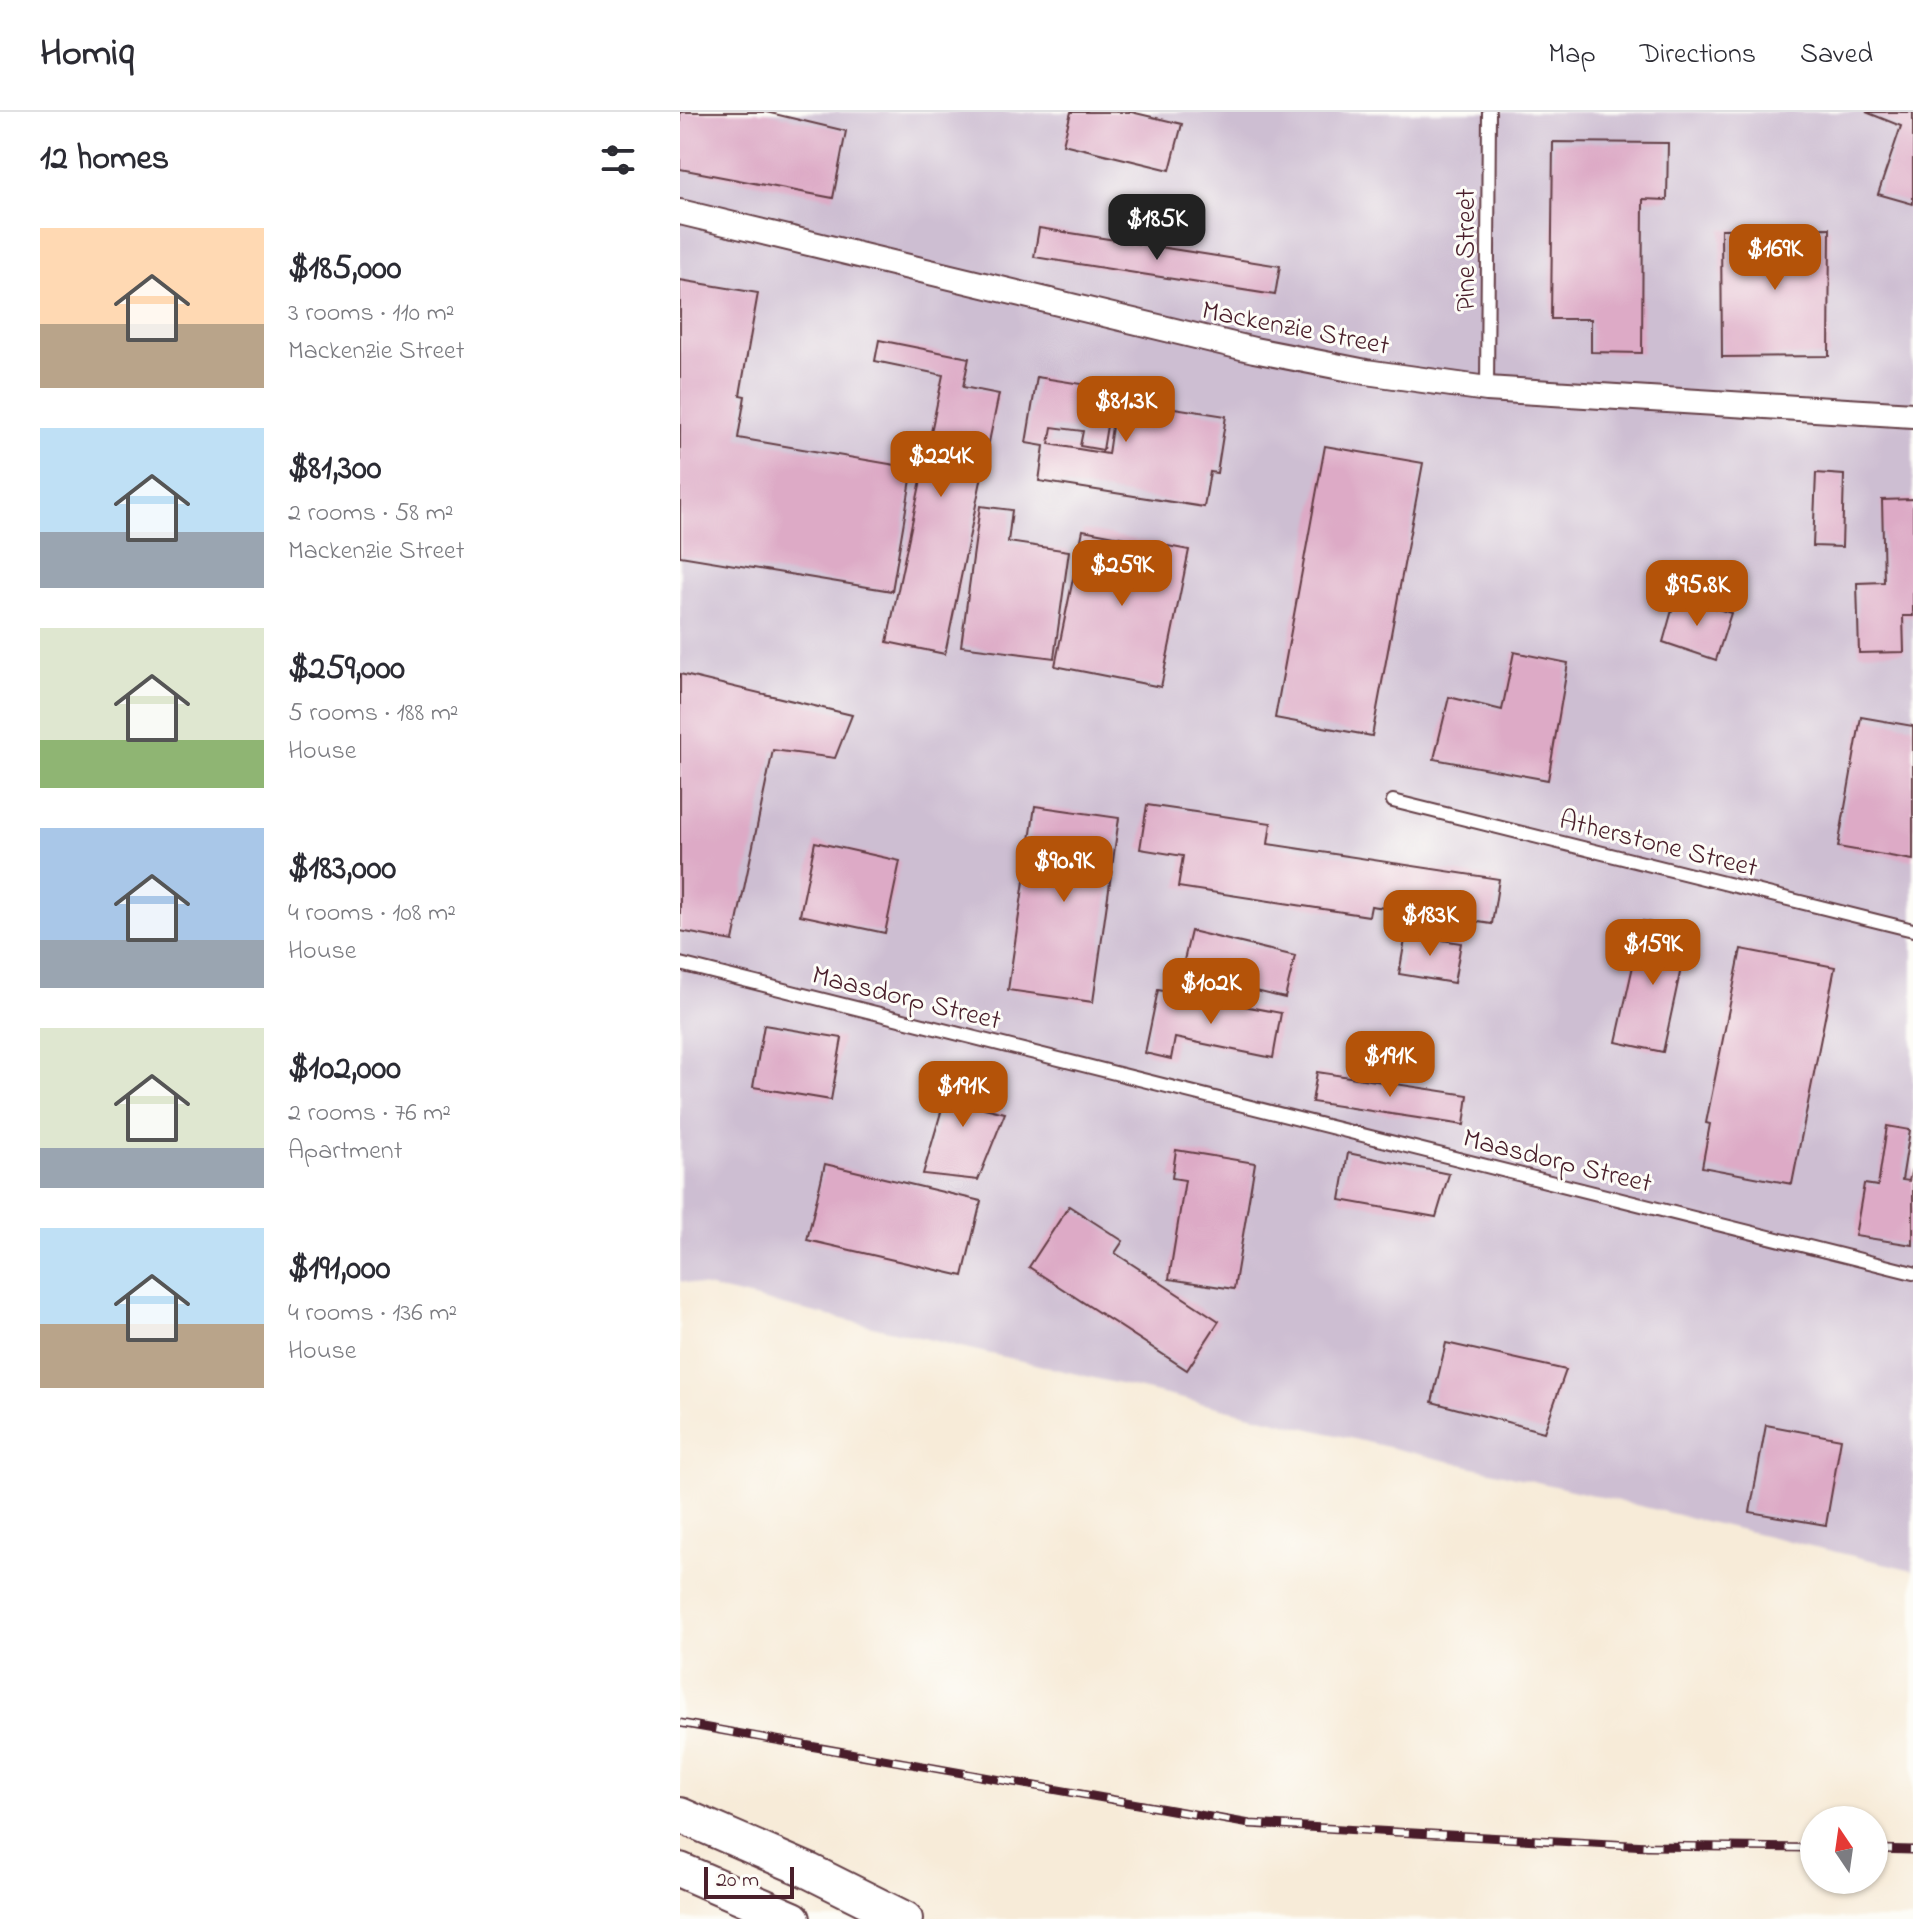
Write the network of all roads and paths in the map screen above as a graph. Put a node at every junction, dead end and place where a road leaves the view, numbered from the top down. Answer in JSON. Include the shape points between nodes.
{"nodes":[{"id":1,"x":1489,"y":112,"type":"edge"},
{"id":2,"x":680,"y":212,"type":"edge"},
{"id":3,"x":1487,"y":389,"type":"junction"},
{"id":4,"x":1913,"y":415,"type":"edge"},
{"id":5,"x":1393,"y":801,"type":"dead end"},
{"id":6,"x":1913,"y":930,"type":"edge"},
{"id":7,"x":680,"y":964,"type":"edge"},
{"id":8,"x":1913,"y":1273,"type":"edge"},
{"id":9,"x":680,"y":1815,"type":"edge"},
{"id":10,"x":680,"y":1870,"type":"edge"},
{"id":11,"x":793,"y":1919,"type":"edge"},
{"id":12,"x":905,"y":1919,"type":"edge"}],
"edges":[{"from":1,"to":3,"type":"lane","name":"Pine Street"},
{"from":2,"to":3,"type":"street","name":"Mackenzie Street","via":[[1254,350]]},
{"from":3,"to":4,"type":"street","name":"Mackenzie Street"},
{"from":5,"to":6,"type":"lane","name":"Atherstone Street"},
{"from":7,"to":8,"type":"lane","name":"Maasdorp Street"},
{"from":9,"to":12,"type":"main road"},
{"from":10,"to":11,"type":"main road"}]}
